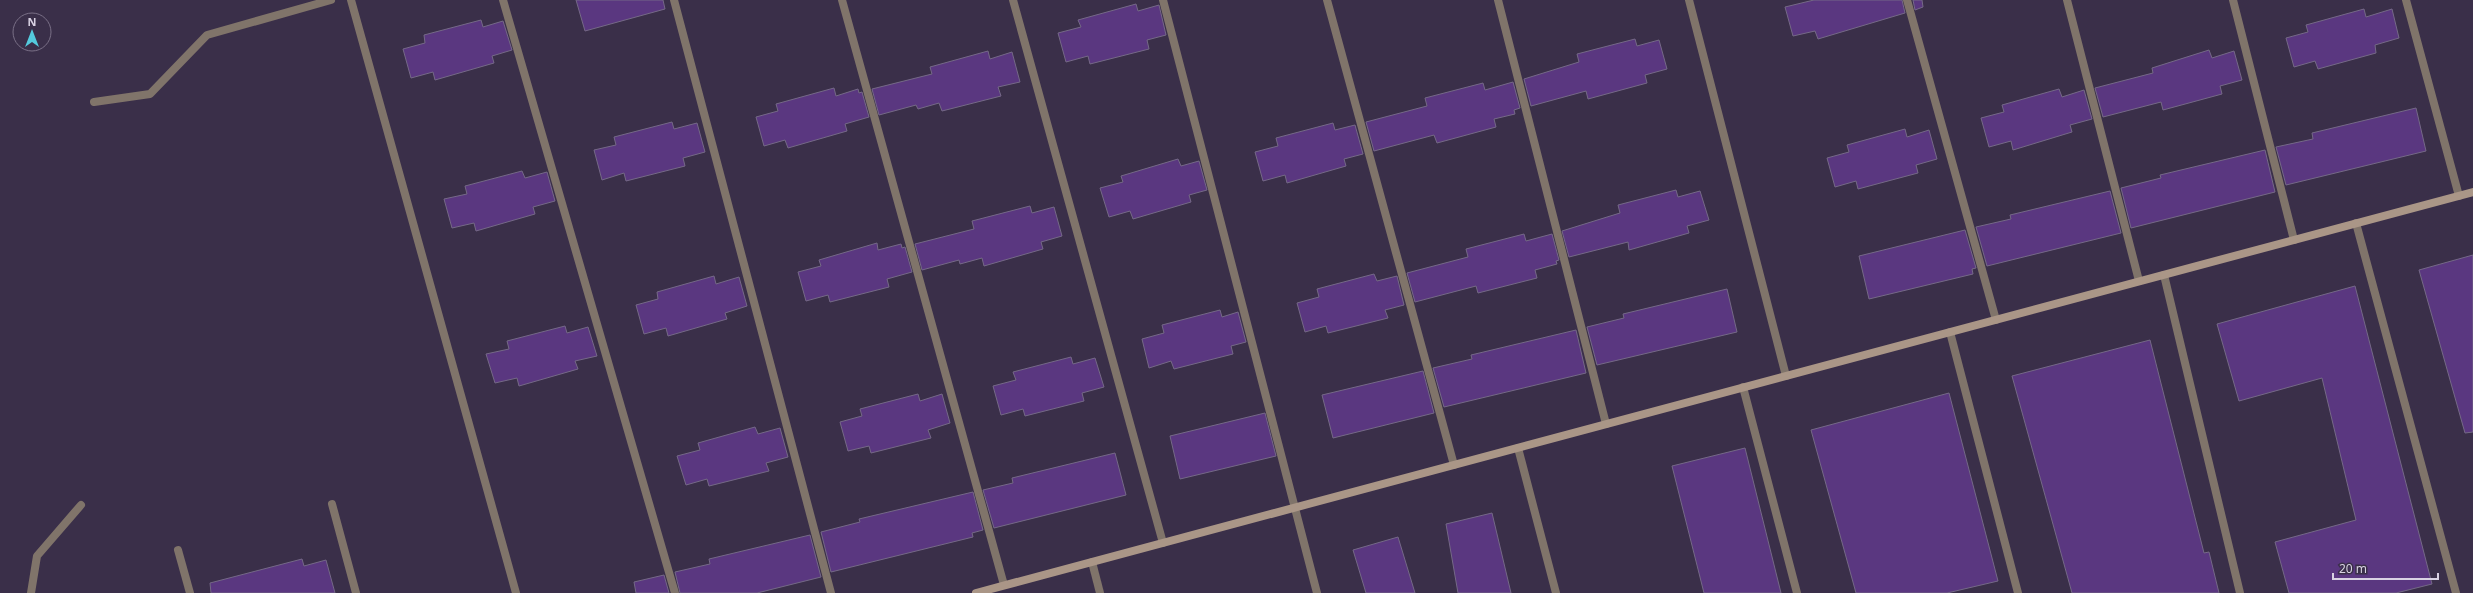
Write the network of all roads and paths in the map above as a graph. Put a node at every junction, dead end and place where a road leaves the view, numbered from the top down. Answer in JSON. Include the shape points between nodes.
{"nodes":[{"id":1,"x":331,"y":0,"type":"edge"},
{"id":2,"x":350,"y":0,"type":"edge"},
{"id":3,"x":503,"y":0,"type":"edge"},
{"id":4,"x":674,"y":0,"type":"edge"},
{"id":5,"x":842,"y":0,"type":"edge"},
{"id":6,"x":1013,"y":0,"type":"edge"},
{"id":7,"x":1163,"y":0,"type":"edge"},
{"id":8,"x":1328,"y":0,"type":"edge"},
{"id":9,"x":1498,"y":0,"type":"edge"},
{"id":10,"x":1689,"y":0,"type":"edge"},
{"id":11,"x":1907,"y":0,"type":"edge"},
{"id":12,"x":2067,"y":0,"type":"edge"},
{"id":13,"x":2233,"y":0,"type":"edge"},
{"id":14,"x":2406,"y":0,"type":"edge"},
{"id":15,"x":94,"y":102,"type":"dead end"},
{"id":16,"x":2473,"y":192,"type":"edge"},
{"id":17,"x":2459,"y":196,"type":"junction"},
{"id":18,"x":2356,"y":223,"type":"junction"},
{"id":19,"x":2294,"y":240,"type":"junction"},
{"id":20,"x":2164,"y":275,"type":"junction"},
{"id":21,"x":2139,"y":281,"type":"junction"},
{"id":22,"x":1996,"y":320,"type":"junction"},
{"id":23,"x":1950,"y":332,"type":"junction"},
{"id":24,"x":1786,"y":376,"type":"junction"},
{"id":25,"x":1743,"y":388,"type":"junction"},
{"id":26,"x":1606,"y":424,"type":"junction"},
{"id":27,"x":1518,"y":448,"type":"junction"},
{"id":28,"x":1454,"y":465,"type":"junction"},
{"id":29,"x":332,"y":504,"type":"dead end"},
{"id":30,"x":82,"y":505,"type":"dead end"},
{"id":31,"x":1295,"y":508,"type":"junction"},
{"id":32,"x":1163,"y":543,"type":"junction"},
{"id":33,"x":178,"y":550,"type":"dead end"},
{"id":34,"x":1092,"y":562,"type":"junction"},
{"id":35,"x":1004,"y":585,"type":"junction"},
{"id":36,"x":31,"y":593,"type":"edge"},
{"id":37,"x":190,"y":593,"type":"edge"},
{"id":38,"x":356,"y":593,"type":"edge"},
{"id":39,"x":516,"y":593,"type":"edge"},
{"id":40,"x":675,"y":593,"type":"edge"},
{"id":41,"x":831,"y":593,"type":"edge"},
{"id":42,"x":976,"y":593,"type":"edge"},
{"id":43,"x":1100,"y":593,"type":"edge"},
{"id":44,"x":1317,"y":593,"type":"edge"},
{"id":45,"x":1556,"y":593,"type":"edge"},
{"id":46,"x":1797,"y":593,"type":"edge"},
{"id":47,"x":2018,"y":593,"type":"edge"},
{"id":48,"x":2240,"y":593,"type":"edge"},
{"id":49,"x":2456,"y":593,"type":"edge"}],
"edges":[{"from":1,"to":15,"type":"street","via":[[207,35],[150,94]]},
{"from":2,"to":39,"type":"street"},
{"from":3,"to":40,"type":"street"},
{"from":4,"to":41,"type":"street"},
{"from":5,"to":35,"type":"street"},
{"from":6,"to":32,"type":"street"},
{"from":7,"to":31,"type":"street"},
{"from":8,"to":28,"type":"street"},
{"from":9,"to":26,"type":"street"},
{"from":10,"to":24,"type":"street"},
{"from":11,"to":22,"type":"street"},
{"from":12,"to":21,"type":"street"},
{"from":13,"to":19,"type":"street"},
{"from":14,"to":17,"type":"street"},
{"from":16,"to":17,"type":"street"},
{"from":17,"to":18,"type":"street"},
{"from":18,"to":19,"type":"street"},
{"from":18,"to":49,"type":"street"},
{"from":19,"to":20,"type":"street"},
{"from":20,"to":21,"type":"street"},
{"from":20,"to":48,"type":"street"},
{"from":21,"to":22,"type":"street"},
{"from":22,"to":23,"type":"street"},
{"from":23,"to":24,"type":"street"},
{"from":23,"to":47,"type":"street"},
{"from":24,"to":25,"type":"street"},
{"from":25,"to":26,"type":"street"},
{"from":25,"to":46,"type":"street"},
{"from":26,"to":27,"type":"street"},
{"from":27,"to":28,"type":"street"},
{"from":27,"to":45,"type":"street"},
{"from":28,"to":31,"type":"street"},
{"from":29,"to":38,"type":"street"},
{"from":30,"to":36,"type":"street","via":[[37,556]]},
{"from":31,"to":32,"type":"street"},
{"from":31,"to":44,"type":"street"},
{"from":32,"to":34,"type":"street"},
{"from":33,"to":37,"type":"street"},
{"from":34,"to":35,"type":"street"},
{"from":34,"to":43,"type":"street"},
{"from":35,"to":42,"type":"street"}]}
